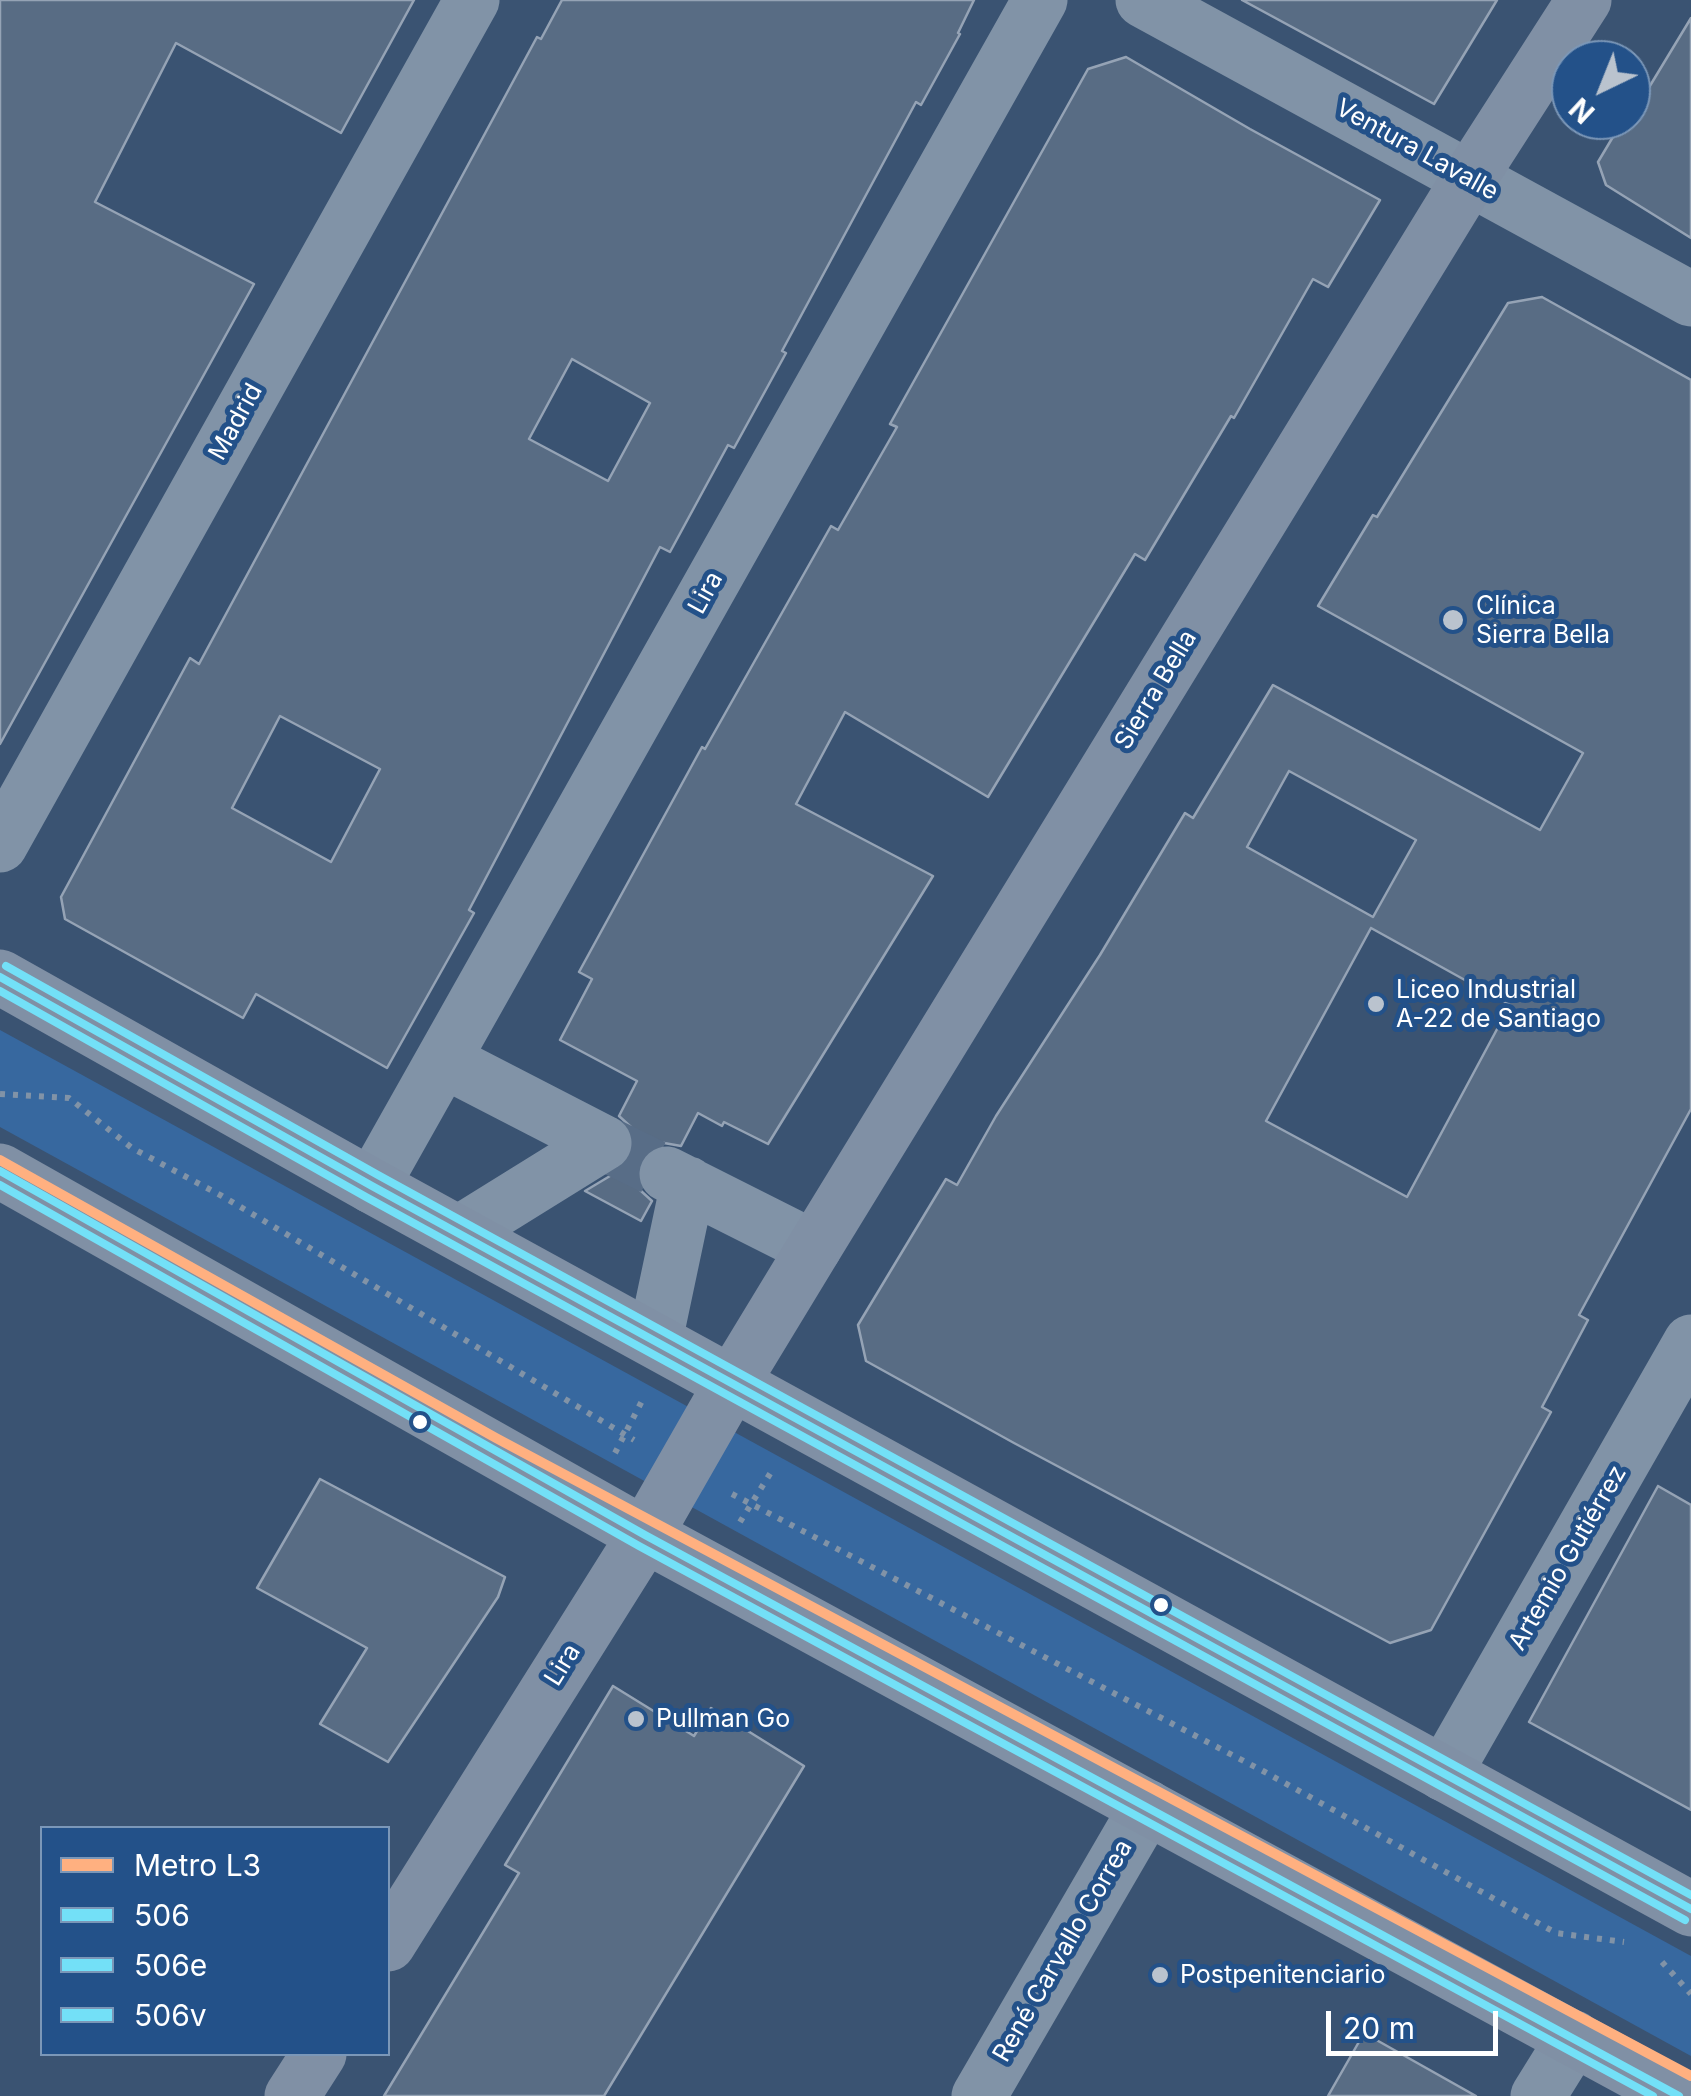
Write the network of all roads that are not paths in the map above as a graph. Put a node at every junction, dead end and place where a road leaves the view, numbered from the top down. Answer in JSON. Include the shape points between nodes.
{"nodes":[{"id":1,"x":472,"y":0,"type":"edge"},
{"id":2,"x":1040,"y":0,"type":"edge"},
{"id":3,"x":1143,"y":0,"type":"edge"},
{"id":4,"x":1584,"y":0,"type":"edge"},
{"id":5,"x":1469,"y":179,"type":"junction"},
{"id":6,"x":1691,"y":298,"type":"edge"},
{"id":7,"x":0,"y":845,"type":"edge"},
{"id":8,"x":0,"y":977,"type":"edge"},
{"id":9,"x":443,"y":1060,"type":"junction"},
{"id":10,"x":0,"y":1171,"type":"edge"},
{"id":11,"x":372,"y":1186,"type":"junction"},
{"id":12,"x":459,"y":1233,"type":"junction"},
{"id":13,"x":814,"y":1248,"type":"junction"},
{"id":14,"x":1691,"y":1342,"type":"edge"},
{"id":15,"x":662,"y":1344,"type":"junction"},
{"id":16,"x":732,"y":1383,"type":"junction"},
{"id":17,"x":645,"y":1535,"type":"junction"},
{"id":18,"x":1444,"y":1774,"type":"junction"},
{"id":19,"x":1147,"y":1807,"type":"junction"},
{"id":20,"x":1691,"y":1909,"type":"edge"},
{"id":21,"x":390,"y":1941,"type":"edge"},
{"id":22,"x":1574,"y":2038,"type":"junction"},
{"id":23,"x":318,"y":2056,"type":"edge"},
{"id":24,"x":292,"y":2096,"type":"edge"},
{"id":25,"x":978,"y":2096,"type":"edge"},
{"id":26,"x":1538,"y":2096,"type":"edge"},
{"id":27,"x":1679,"y":2096,"type":"edge"}],
"edges":[{"from":1,"to":7,"type":"street","name":"Madrid"},
{"from":2,"to":9,"type":"street","name":"Lira"},
{"from":3,"to":5,"type":"street","name":"Ventura Lavalle"},
{"from":4,"to":5,"type":"main road","name":"Sierra Bella"},
{"from":5,"to":6,"type":"street","name":"Ventura Lavalle"},
{"from":5,"to":13,"type":"main road","name":"Sierra Bella"},
{"from":8,"to":11,"type":"main road"},
{"from":9,"to":11,"type":"street","name":"Lira"},
{"from":9,"to":12,"type":"street","via":[[604,1142]]},
{"from":10,"to":17,"type":"main road"},
{"from":11,"to":12,"type":"main road"},
{"from":12,"to":15,"type":"main road"},
{"from":13,"to":15,"type":"street","via":[[678,1179]]},
{"from":13,"to":16,"type":"main road","name":"Sierra Bella"},
{"from":14,"to":18,"type":"street","name":"Artemio Gutiérrez"},
{"from":15,"to":16,"type":"main road"},
{"from":16,"to":17,"type":"main road","name":"Lira"},
{"from":16,"to":18,"type":"main road"},
{"from":17,"to":19,"type":"main road"},
{"from":17,"to":21,"type":"main road","name":"Lira"},
{"from":18,"to":20,"type":"main road"},
{"from":19,"to":22,"type":"main road"},
{"from":19,"to":25,"type":"street","name":"René Carvallo Correa"},
{"from":22,"to":26,"type":"street"},
{"from":22,"to":27,"type":"main road"},
{"from":23,"to":24,"type":"main road"}]}
